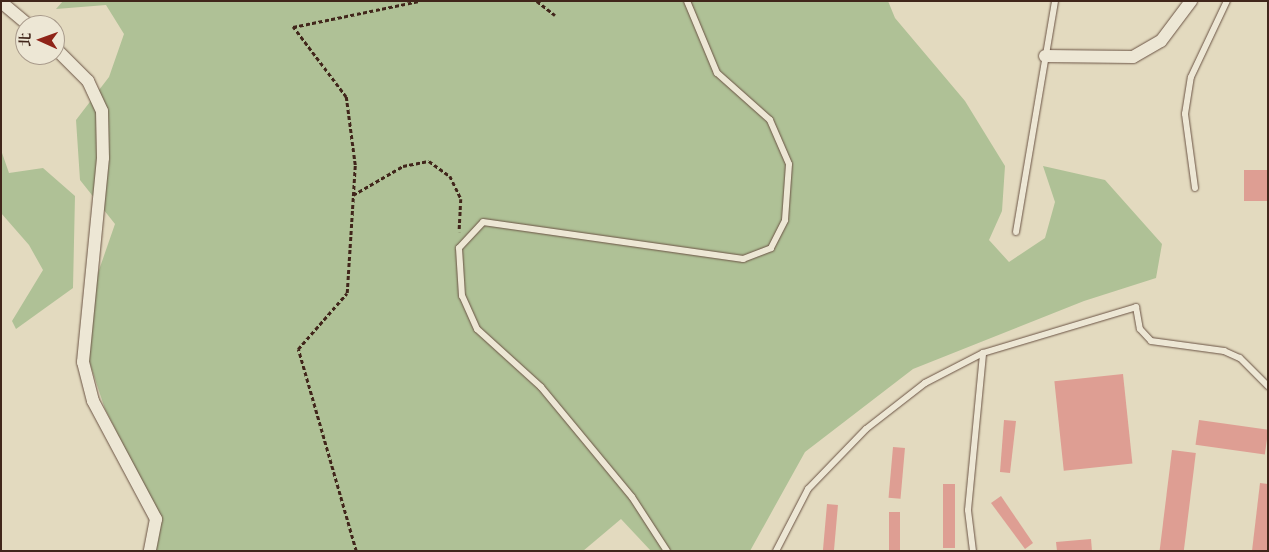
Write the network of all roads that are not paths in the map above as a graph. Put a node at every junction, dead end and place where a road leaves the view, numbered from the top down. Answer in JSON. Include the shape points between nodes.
{"nodes":[{"id":1,"x":687,"y":1,"type":"edge"},
{"id":2,"x":1055,"y":1,"type":"edge"},
{"id":3,"x":1191,"y":1,"type":"edge"},
{"id":4,"x":1227,"y":1,"type":"edge"},
{"id":5,"x":1,"y":2,"type":"edge"},
{"id":6,"x":16,"y":15,"type":"edge"},
{"id":7,"x":1045,"y":56,"type":"junction"},
{"id":8,"x":65,"y":58,"type":"edge"},
{"id":9,"x":1195,"y":188,"type":"dead end"},
{"id":10,"x":1016,"y":232,"type":"dead end"},
{"id":11,"x":983,"y":353,"type":"junction"},
{"id":12,"x":1268,"y":386,"type":"edge"},
{"id":13,"x":150,"y":551,"type":"edge"},
{"id":14,"x":667,"y":551,"type":"edge"},
{"id":15,"x":776,"y":551,"type":"edge"},
{"id":16,"x":973,"y":551,"type":"edge"}],
"edges":[{"from":1,"to":14,"type":"lane","via":[[717,72],[770,120],[790,164],[785,220],[771,248],[743,259],[483,222],[459,248],[462,296],[477,329],[541,387],[632,497]]},
{"from":2,"to":7,"type":"lane"},
{"from":3,"to":7,"type":"street","via":[[1161,41],[1133,57]]},
{"from":4,"to":9,"type":"lane","via":[[1191,77],[1185,114]]},
{"from":5,"to":6,"type":"street"},
{"from":7,"to":10,"type":"lane"},
{"from":8,"to":13,"type":"street","via":[[88,81],[102,111],[103,158],[82,362],[93,400],[156,519]]},
{"from":11,"to":12,"type":"lane","via":[[1136,307],[1140,329],[1151,342],[1224,351],[1240,358]]},
{"from":11,"to":15,"type":"lane","via":[[925,383],[866,429],[808,489]]},
{"from":11,"to":16,"type":"lane","via":[[968,510]]}]}
